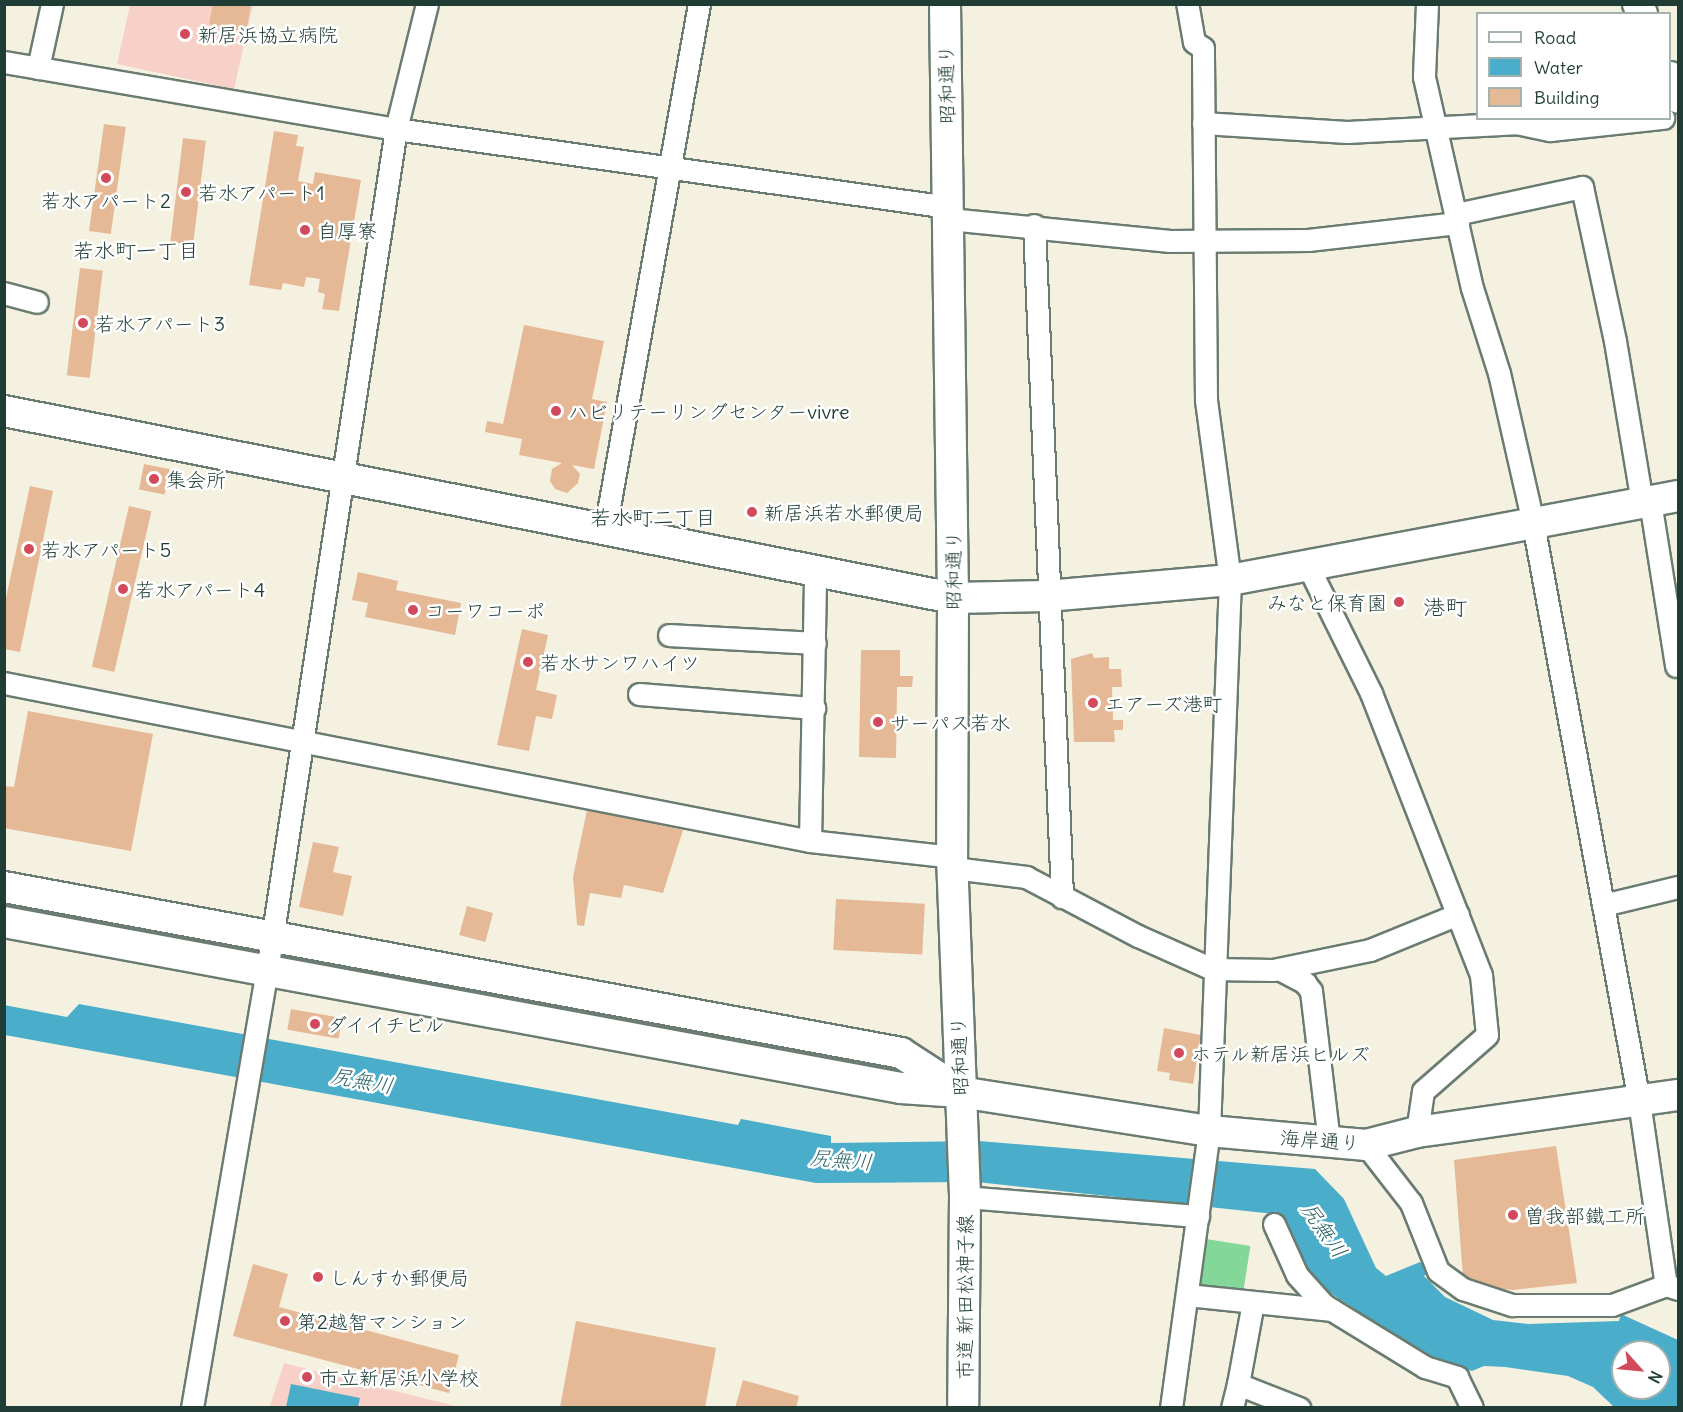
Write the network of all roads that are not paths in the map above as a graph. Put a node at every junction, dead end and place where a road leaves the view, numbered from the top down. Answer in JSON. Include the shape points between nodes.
{"nodes":[{"id":1,"x":52,"y":4,"type":"edge"},
{"id":2,"x":427,"y":4,"type":"edge"},
{"id":3,"x":699,"y":4,"type":"edge"},
{"id":4,"x":945,"y":4,"type":"edge"},
{"id":5,"x":1188,"y":4,"type":"edge"},
{"id":6,"x":1427,"y":4,"type":"edge"},
{"id":7,"x":4,"y":62,"type":"edge"},
{"id":8,"x":38,"y":68,"type":"junction"},
{"id":9,"x":1671,"y":80,"type":"edge"},
{"id":10,"x":1678,"y":98,"type":"edge"},
{"id":11,"x":1648,"y":120,"type":"edge"},
{"id":12,"x":1203,"y":123,"type":"junction"},
{"id":13,"x":396,"y":129,"type":"junction"},
{"id":14,"x":1435,"y":130,"type":"junction"},
{"id":15,"x":671,"y":166,"type":"junction"},
{"id":16,"x":949,"y":213,"type":"junction"},
{"id":17,"x":1457,"y":218,"type":"junction"},
{"id":18,"x":1034,"y":225,"type":"junction"},
{"id":19,"x":1204,"y":240,"type":"junction"},
{"id":20,"x":4,"y":293,"type":"edge"},
{"id":21,"x":37,"y":302,"type":"dead end"},
{"id":22,"x":4,"y":411,"type":"edge"},
{"id":23,"x":342,"y":477,"type":"junction"},
{"id":24,"x":1657,"y":500,"type":"edge"},
{"id":25,"x":1533,"y":523,"type":"junction"},
{"id":26,"x":605,"y":529,"type":"junction"},
{"id":27,"x":1308,"y":566,"type":"junction"},
{"id":28,"x":815,"y":569,"type":"junction"},
{"id":29,"x":1230,"y":580,"type":"junction"},
{"id":30,"x":1047,"y":596,"type":"junction"},
{"id":31,"x":953,"y":598,"type":"junction"},
{"id":32,"x":669,"y":635,"type":"dead end"},
{"id":33,"x":815,"y":643,"type":"junction"},
{"id":34,"x":1676,"y":666,"type":"dead end"},
{"id":35,"x":4,"y":683,"type":"edge"},
{"id":36,"x":639,"y":694,"type":"dead end"},
{"id":37,"x":814,"y":708,"type":"junction"},
{"id":38,"x":299,"y":740,"type":"junction"},
{"id":39,"x":810,"y":841,"type":"junction"},
{"id":40,"x":952,"y":863,"type":"junction"},
{"id":41,"x":4,"y":887,"type":"edge"},
{"id":42,"x":1678,"y":887,"type":"edge"},
{"id":43,"x":1062,"y":897,"type":"junction"},
{"id":44,"x":1603,"y":905,"type":"junction"},
{"id":45,"x":113,"y":907,"type":"junction"},
{"id":46,"x":1458,"y":914,"type":"junction"},
{"id":47,"x":4,"y":922,"type":"edge"},
{"id":48,"x":272,"y":939,"type":"junction"},
{"id":49,"x":104,"y":942,"type":"junction"},
{"id":50,"x":1212,"y":969,"type":"junction"},
{"id":51,"x":1279,"y":969,"type":"junction"},
{"id":52,"x":266,"y":971,"type":"junction"},
{"id":53,"x":960,"y":1092,"type":"junction"},
{"id":54,"x":1678,"y":1095,"type":"edge"},
{"id":55,"x":1639,"y":1101,"type":"junction"},
{"id":56,"x":1417,"y":1132,"type":"junction"},
{"id":57,"x":1329,"y":1141,"type":"junction"},
{"id":58,"x":1208,"y":1144,"type":"junction"},
{"id":59,"x":1366,"y":1144,"type":"junction"},
{"id":60,"x":964,"y":1192,"type":"junction"},
{"id":61,"x":1199,"y":1212,"type":"junction"},
{"id":62,"x":1274,"y":1224,"type":"dead end"},
{"id":63,"x":1672,"y":1287,"type":"edge"},
{"id":64,"x":1187,"y":1295,"type":"junction"},
{"id":65,"x":1253,"y":1302,"type":"junction"},
{"id":66,"x":1332,"y":1310,"type":"junction"},
{"id":67,"x":1238,"y":1384,"type":"junction"},
{"id":68,"x":192,"y":1407,"type":"edge"},
{"id":69,"x":963,"y":1407,"type":"edge"},
{"id":70,"x":1171,"y":1407,"type":"edge"},
{"id":71,"x":1232,"y":1407,"type":"edge"},
{"id":72,"x":1299,"y":1407,"type":"edge"},
{"id":73,"x":1472,"y":1407,"type":"edge"}],
"edges":[{"from":1,"to":8,"type":"street"},
{"from":2,"to":13,"type":"street"},
{"from":3,"to":15,"type":"street"},
{"from":4,"to":16,"type":"street","name":"昭和通り"},
{"from":5,"to":12,"type":"street","via":[[1194,42],[1203,48]]},
{"from":6,"to":14,"type":"street","via":[[1424,77]]},
{"from":7,"to":8,"type":"street"},
{"from":8,"to":13,"type":"street"},
{"from":9,"to":10,"type":"street"},
{"from":11,"to":14,"type":"street","via":[[1582,129],[1550,130],[1516,123]]},
{"from":12,"to":14,"type":"street","via":[[1347,132]]},
{"from":12,"to":19,"type":"street"},
{"from":13,"to":15,"type":"street"},
{"from":13,"to":23,"type":"street"},
{"from":14,"to":17,"type":"street"},
{"from":15,"to":16,"type":"street"},
{"from":15,"to":26,"type":"street"},
{"from":16,"to":18,"type":"street"},
{"from":16,"to":31,"type":"street","name":"昭和通り"},
{"from":17,"to":19,"type":"street","via":[[1308,240]]},
{"from":17,"to":24,"type":"street","via":[[1582,187]]},
{"from":17,"to":25,"type":"street","via":[[1472,288],[1499,373]]},
{"from":18,"to":19,"type":"street"},
{"from":18,"to":30,"type":"street"},
{"from":19,"to":29,"type":"street","via":[[1206,399]]},
{"from":20,"to":21,"type":"street"},
{"from":22,"to":23,"type":"street"},
{"from":23,"to":26,"type":"street"},
{"from":23,"to":38,"type":"street"},
{"from":24,"to":25,"type":"street"},
{"from":24,"to":34,"type":"street"},
{"from":25,"to":27,"type":"street"},
{"from":25,"to":44,"type":"street"},
{"from":26,"to":28,"type":"street"},
{"from":27,"to":29,"type":"street"},
{"from":27,"to":46,"type":"street","via":[[1371,693]]},
{"from":28,"to":31,"type":"street"},
{"from":28,"to":33,"type":"street"},
{"from":29,"to":30,"type":"street"},
{"from":29,"to":50,"type":"street"},
{"from":30,"to":31,"type":"street"},
{"from":30,"to":43,"type":"street"},
{"from":31,"to":40,"type":"street","name":"昭和通り"},
{"from":32,"to":33,"type":"street"},
{"from":33,"to":37,"type":"street"},
{"from":35,"to":38,"type":"street"},
{"from":36,"to":37,"type":"street"},
{"from":37,"to":39,"type":"street"},
{"from":38,"to":39,"type":"street"},
{"from":38,"to":48,"type":"street"},
{"from":39,"to":40,"type":"street"},
{"from":40,"to":43,"type":"street","via":[[1026,877]]},
{"from":40,"to":53,"type":"street","name":"昭和通り"},
{"from":41,"to":45,"type":"street"},
{"from":42,"to":44,"type":"street"},
{"from":43,"to":50,"type":"street"},
{"from":44,"to":55,"type":"street"},
{"from":45,"to":48,"type":"street"},
{"from":45,"to":49,"type":"street"},
{"from":46,"to":51,"type":"street","via":[[1370,950]]},
{"from":46,"to":56,"type":"street","via":[[1481,975],[1487,1035],[1423,1091]]},
{"from":47,"to":49,"type":"street","name":"海岸通り"},
{"from":48,"to":52,"type":"street"},
{"from":48,"to":53,"type":"street","via":[[901,1053]]},
{"from":49,"to":52,"type":"street","name":"海岸通り"},
{"from":50,"to":51,"type":"street"},
{"from":50,"to":58,"type":"street"},
{"from":51,"to":57,"type":"street","via":[[1305,983],[1311,992]]},
{"from":52,"to":53,"type":"street","name":"海岸通り","via":[[901,1088]]},
{"from":52,"to":68,"type":"street"},
{"from":53,"to":58,"type":"street","name":"海岸通り"},
{"from":53,"to":60,"type":"street","name":"昭和通り"},
{"from":54,"to":55,"type":"street","name":"海岸通り"},
{"from":55,"to":56,"type":"street","name":"海岸通り"},
{"from":55,"to":63,"type":"street"},
{"from":56,"to":59,"type":"street","name":"海岸通り"},
{"from":57,"to":58,"type":"street","name":"海岸通り"},
{"from":57,"to":59,"type":"street","name":"海岸通り"},
{"from":58,"to":61,"type":"street"},
{"from":59,"to":63,"type":"street","via":[[1411,1203],[1438,1271],[1463,1289],[1512,1305],[1612,1305]]},
{"from":60,"to":61,"type":"street"},
{"from":60,"to":69,"type":"street","name":"市道 新田松神子線"},
{"from":61,"to":64,"type":"street"},
{"from":62,"to":66,"type":"street","via":[[1297,1275]]},
{"from":64,"to":65,"type":"street"},
{"from":64,"to":70,"type":"street"},
{"from":65,"to":66,"type":"street"},
{"from":65,"to":67,"type":"street"},
{"from":66,"to":73,"type":"street","via":[[1425,1367],[1457,1377]]},
{"from":67,"to":71,"type":"street"},
{"from":67,"to":72,"type":"street"}]}
